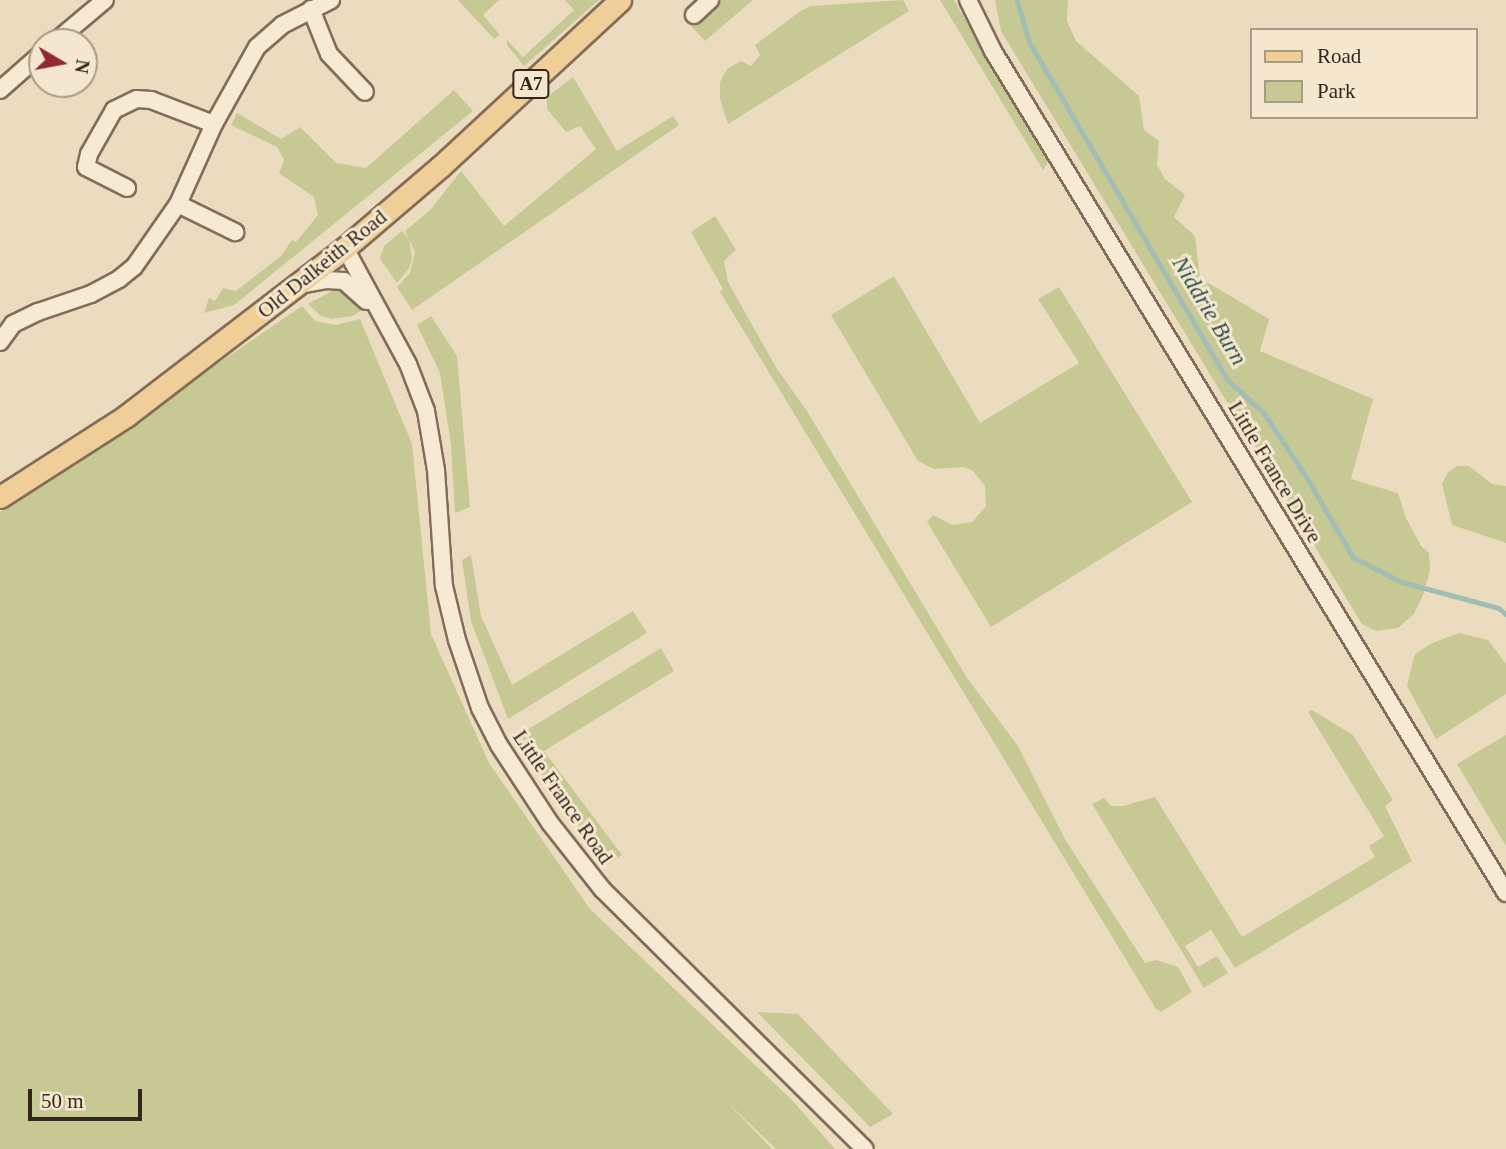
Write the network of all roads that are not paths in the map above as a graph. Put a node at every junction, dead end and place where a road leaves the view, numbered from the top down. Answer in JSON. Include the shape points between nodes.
{"nodes":[{"id":1,"x":105,"y":0,"type":"edge"},
{"id":2,"x":331,"y":0,"type":"edge"},
{"id":3,"x":621,"y":0,"type":"edge"},
{"id":4,"x":710,"y":0,"type":"edge"},
{"id":5,"x":968,"y":0,"type":"edge"},
{"id":6,"x":311,"y":9,"type":"junction"},
{"id":7,"x":694,"y":15,"type":"dead end"},
{"id":8,"x":72,"y":28,"type":"edge"},
{"id":9,"x":28,"y":65,"type":"edge"},
{"id":10,"x":0,"y":90,"type":"edge"},
{"id":11,"x":365,"y":92,"type":"dead end"},
{"id":12,"x":214,"y":124,"type":"junction"},
{"id":13,"x":127,"y":188,"type":"dead end"},
{"id":14,"x":178,"y":204,"type":"junction"},
{"id":15,"x":235,"y":232,"type":"dead end"},
{"id":16,"x":345,"y":248,"type":"junction"},
{"id":17,"x":296,"y":286,"type":"junction"},
{"id":18,"x":392,"y":333,"type":"junction"},
{"id":19,"x":0,"y":342,"type":"edge"},
{"id":20,"x":0,"y":497,"type":"edge"},
{"id":21,"x":1506,"y":893,"type":"edge"},
{"id":22,"x":865,"y":1149,"type":"edge"}],
"edges":[{"from":1,"to":8,"type":"street"},
{"from":2,"to":6,"type":"street"},
{"from":3,"to":16,"type":"main road","name":"Old Dalkeith Road","number":"A7"},
{"from":4,"to":7,"type":"street"},
{"from":5,"to":21,"type":"street","name":"Little France Drive","via":[[993,51]]},
{"from":6,"to":11,"type":"street","via":[[329,54]]},
{"from":6,"to":12,"type":"street","via":[[282,25],[257,47]]},
{"from":9,"to":10,"type":"street"},
{"from":12,"to":13,"type":"street","via":[[165,104],[137,99],[114,110],[79,168]]},
{"from":12,"to":14,"type":"street"},
{"from":14,"to":15,"type":"street"},
{"from":14,"to":19,"type":"street","via":[[149,249],[119,279],[13,324]]},
{"from":16,"to":17,"type":"main road","name":"Old Dalkeith Road","number":"A7"},
{"from":16,"to":18,"type":"street","name":"Little France Road"},
{"from":17,"to":18,"type":"street","name":"Little France Road","via":[[344,281],[359,292]]},
{"from":17,"to":20,"type":"main road","name":"Old Dalkeith Road","number":"A7","via":[[126,416]]},
{"from":18,"to":22,"type":"street","name":"Little France Road","via":[[426,411],[436,470],[444,586],[457,640],[480,708],[499,745],[550,823],[603,890]]}]}
